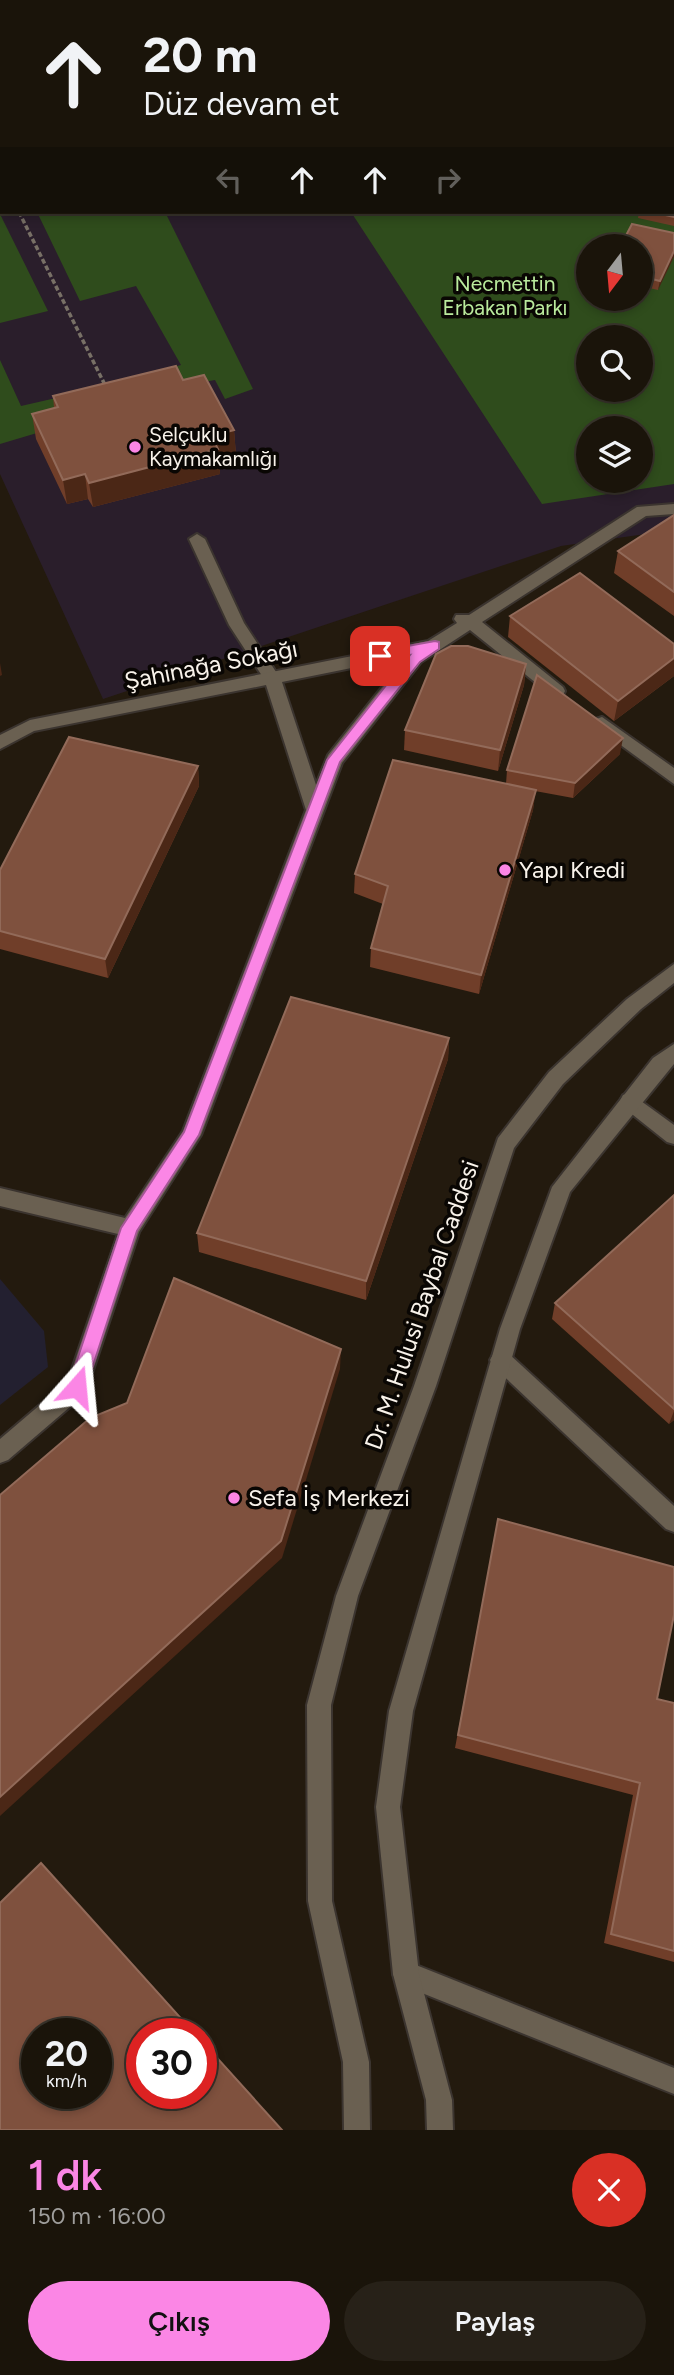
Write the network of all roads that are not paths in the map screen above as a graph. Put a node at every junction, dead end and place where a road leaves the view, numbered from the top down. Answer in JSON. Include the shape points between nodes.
{"nodes":[{"id":1,"x":674,"y":509,"type":"edge"},
{"id":2,"x":197,"y":539,"type":"dead end"},
{"id":3,"x":466,"y":620,"type":"junction"},
{"id":4,"x":435,"y":646,"type":"junction"},
{"id":5,"x":272,"y":678,"type":"junction"},
{"id":6,"x":568,"y":699,"type":"edge"},
{"id":7,"x":590,"y":715,"type":"edge"},
{"id":8,"x":0,"y":743,"type":"edge"},
{"id":9,"x":674,"y":777,"type":"edge"},
{"id":10,"x":315,"y":810,"type":"junction"},
{"id":11,"x":674,"y":972,"type":"edge"},
{"id":12,"x":674,"y":1052,"type":"edge"},
{"id":13,"x":630,"y":1101,"type":"junction"},
{"id":14,"x":674,"y":1136,"type":"edge"},
{"id":15,"x":0,"y":1197,"type":"edge"},
{"id":16,"x":130,"y":1228,"type":"junction"},
{"id":17,"x":501,"y":1360,"type":"junction"},
{"id":18,"x":0,"y":1453,"type":"edge"},
{"id":19,"x":674,"y":1521,"type":"edge"},
{"id":20,"x":406,"y":1974,"type":"junction"},
{"id":21,"x":674,"y":2081,"type":"edge"},
{"id":22,"x":357,"y":2130,"type":"edge"},
{"id":23,"x":440,"y":2130,"type":"edge"}],
"edges":[{"from":1,"to":3,"type":"street","via":[[643,512]]},
{"from":2,"to":5,"type":"street","via":[[237,625]]},
{"from":3,"to":4,"type":"street"},
{"from":3,"to":6,"type":"street"},
{"from":4,"to":5,"type":"street","name":"Şahinağa Sokağı"},
{"from":4,"to":10,"type":"street","via":[[415,658],[334,760]]},
{"from":5,"to":8,"type":"street","name":"Şahinağa Sokağı","via":[[30,726]]},
{"from":5,"to":10,"type":"street"},
{"from":7,"to":9,"type":"street"},
{"from":10,"to":16,"type":"street","via":[[191,1135]]},
{"from":11,"to":22,"type":"street","name":"Dr. M. Hulusi Baybal Caddesi","via":[[556,1079],[505,1144],[425,1386],[347,1596],[318,1705],[320,1901],[356,2062]]},
{"from":12,"to":13,"type":"street"},
{"from":13,"to":14,"type":"street"},
{"from":13,"to":17,"type":"street","via":[[562,1187]]},
{"from":15,"to":16,"type":"street"},
{"from":16,"to":18,"type":"street","via":[[77,1387]]},
{"from":17,"to":19,"type":"street"},
{"from":17,"to":20,"type":"street","via":[[401,1711],[388,1807]]},
{"from":20,"to":21,"type":"street"},
{"from":20,"to":23,"type":"street","via":[[439,2100]]}]}
